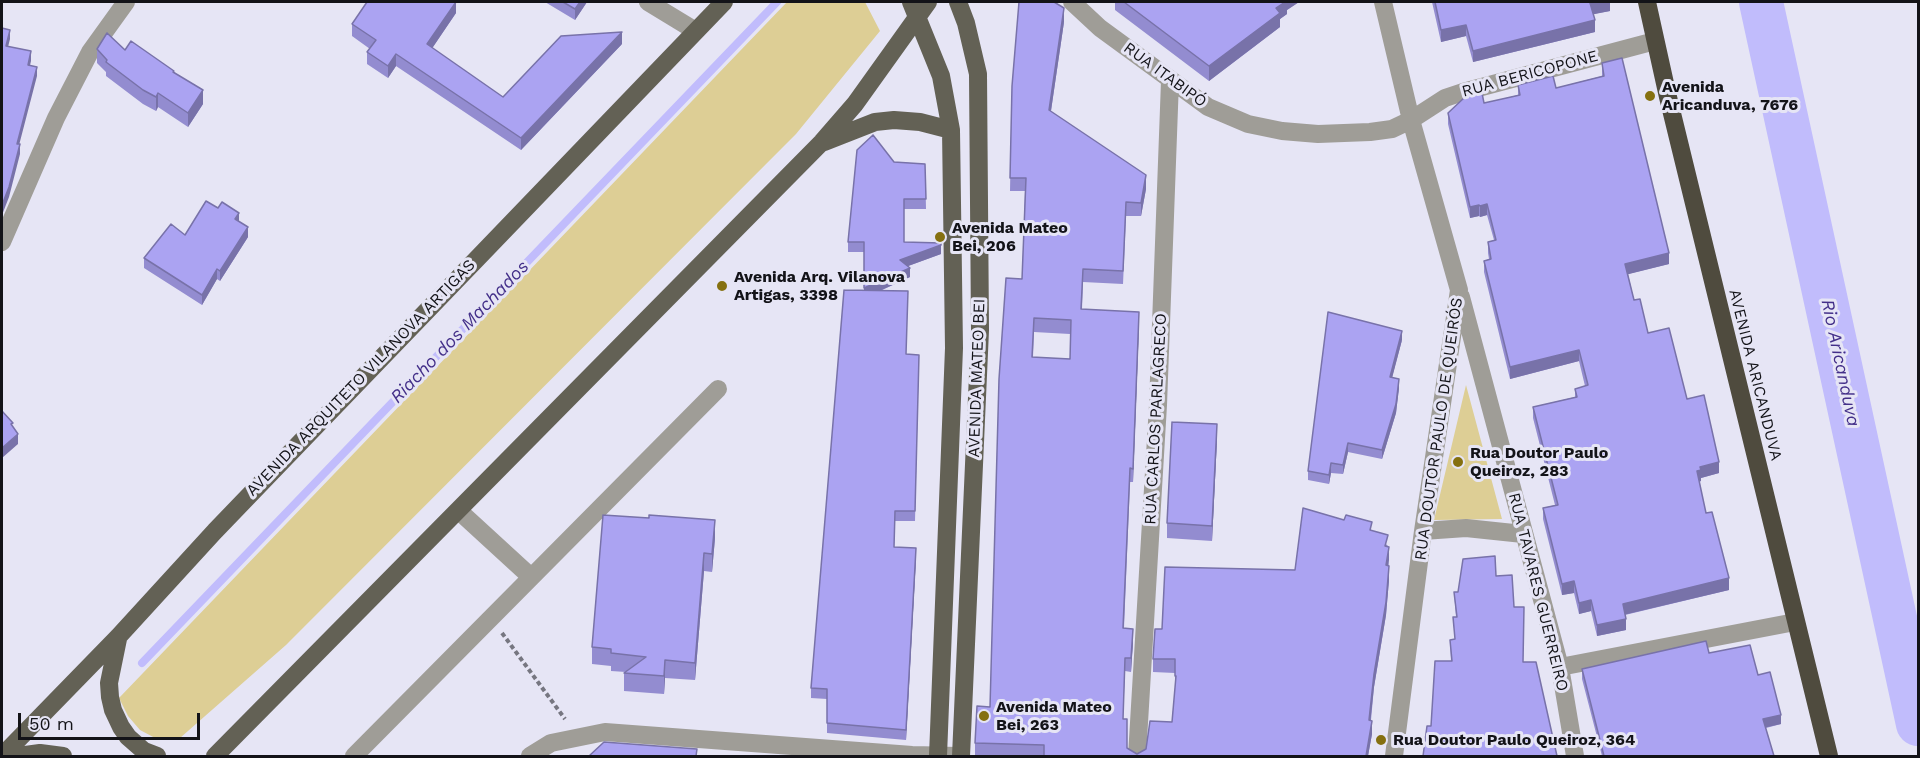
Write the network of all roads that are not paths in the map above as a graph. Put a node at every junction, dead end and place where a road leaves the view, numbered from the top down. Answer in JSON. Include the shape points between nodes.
{"nodes":[{"id":1,"x":126,"y":2,"type":"edge"},
{"id":2,"x":648,"y":2,"type":"edge"},
{"id":3,"x":724,"y":2,"type":"edge"},
{"id":4,"x":958,"y":2,"type":"edge"},
{"id":5,"x":1072,"y":2,"type":"edge"},
{"id":6,"x":1383,"y":2,"type":"edge"},
{"id":7,"x":1647,"y":2,"type":"edge"},
{"id":8,"x":919,"y":7,"type":"edge"},
{"id":9,"x":694,"y":30,"type":"junction"},
{"id":10,"x":1655,"y":41,"type":"junction"},
{"id":11,"x":1170,"y":81,"type":"junction"},
{"id":12,"x":1412,"y":120,"type":"junction"},
{"id":13,"x":951,"y":130,"type":"junction"},
{"id":14,"x":822,"y":142,"type":"junction"},
{"id":15,"x":2,"y":242,"type":"edge"},
{"id":16,"x":1459,"y":290,"type":"junction"},
{"id":17,"x":718,"y":389,"type":"dead end"},
{"id":18,"x":459,"y":511,"type":"junction"},
{"id":19,"x":1423,"y":531,"type":"junction"},
{"id":20,"x":1523,"y":534,"type":"junction"},
{"id":21,"x":531,"y":577,"type":"junction"},
{"id":22,"x":1795,"y":622,"type":"junction"},
{"id":23,"x":118,"y":637,"type":"junction"},
{"id":24,"x":1560,"y":667,"type":"junction"},
{"id":25,"x":550,"y":750,"type":"edge"},
{"id":26,"x":2,"y":756,"type":"edge"},
{"id":27,"x":18,"y":756,"type":"edge"},
{"id":28,"x":63,"y":756,"type":"edge"},
{"id":29,"x":157,"y":756,"type":"edge"},
{"id":30,"x":215,"y":756,"type":"edge"},
{"id":31,"x":354,"y":756,"type":"edge"},
{"id":32,"x":530,"y":756,"type":"edge"},
{"id":33,"x":938,"y":756,"type":"edge"},
{"id":34,"x":960,"y":756,"type":"edge"},
{"id":35,"x":1137,"y":756,"type":"edge"},
{"id":36,"x":1394,"y":756,"type":"edge"},
{"id":37,"x":1575,"y":756,"type":"edge"},
{"id":38,"x":1829,"y":756,"type":"edge"}],
"edges":[{"from":1,"to":15,"type":"street","via":[[90,52],[56,118]]},
{"from":2,"to":9,"type":"street"},
{"from":3,"to":9,"type":"main road","name":"AVENIDA ARQUITETO VILANOVA ARTIGAS"},
{"from":4,"to":34,"type":"main road","name":"AVENIDA MATEO BEI","via":[[978,74],[980,330]]},
{"from":5,"to":11,"type":"street","name":"RUA ITABIPÓ"},
{"from":6,"to":12,"type":"street","name":"RUA DOUTOR PAULO DE QUEIRÓS"},
{"from":7,"to":10,"type":"highway","name":"AVENIDA ARICANDUVA"},
{"from":8,"to":13,"type":"main road","name":"AVENIDA MATEO BEI","via":[[941,76]]},
{"from":8,"to":14,"type":"main road","via":[[855,104]]},
{"from":9,"to":23,"type":"main road","name":"AVENIDA ARQUITETO VILANOVA ARTIGAS"},
{"from":10,"to":12,"type":"street","name":"RUA BERICOPONE","via":[[1444,98]]},
{"from":10,"to":22,"type":"highway","name":"AVENIDA ARICANDUVA"},
{"from":11,"to":12,"type":"street","name":"RUA ITABIPÓ","via":[[1208,107],[1248,124],[1282,131],[1370,132],[1392,129]]},
{"from":11,"to":35,"type":"street","name":"RUA CARLOS PARLAGRECO","via":[[1158,405]]},
{"from":12,"to":16,"type":"street","name":"RUA DOUTOR PAULO DE QUEIRÓS"},
{"from":13,"to":14,"type":"main road","via":[[894,120],[875,122]]},
{"from":13,"to":33,"type":"main road","name":"AVENIDA MATEO BEI","via":[[954,348]]},
{"from":14,"to":18,"type":"main road"},
{"from":16,"to":19,"type":"street","name":"RUA DOUTOR PAULO DE QUEIRÓS"},
{"from":16,"to":20,"type":"street","name":"RUA TAVARES GUERREIRO"},
{"from":17,"to":21,"type":"street"},
{"from":18,"to":21,"type":"street"},
{"from":18,"to":30,"type":"main road"},
{"from":19,"to":20,"type":"street","via":[[1466,528]]},
{"from":19,"to":36,"type":"street","name":"RUA DOUTOR PAULO DE QUEIRÓS"},
{"from":20,"to":24,"type":"street","name":"RUA TAVARES GUERREIRO"},
{"from":21,"to":31,"type":"street"},
{"from":22,"to":24,"type":"street"},
{"from":22,"to":38,"type":"highway","name":"AVENIDA ARICANDUVA"},
{"from":23,"to":26,"type":"main road","name":"AVENIDA ARQUITETO VILANOVA ARTIGAS"},
{"from":23,"to":29,"type":"main road","via":[[109,683],[113,711],[128,737]]},
{"from":24,"to":37,"type":"street","name":"RUA TAVARES GUERREIRO"},
{"from":25,"to":32,"type":"street"},
{"from":25,"to":33,"type":"street","via":[[577,737],[604,732]]},
{"from":27,"to":28,"type":"main road"},
{"from":33,"to":34,"type":"street"}]}
